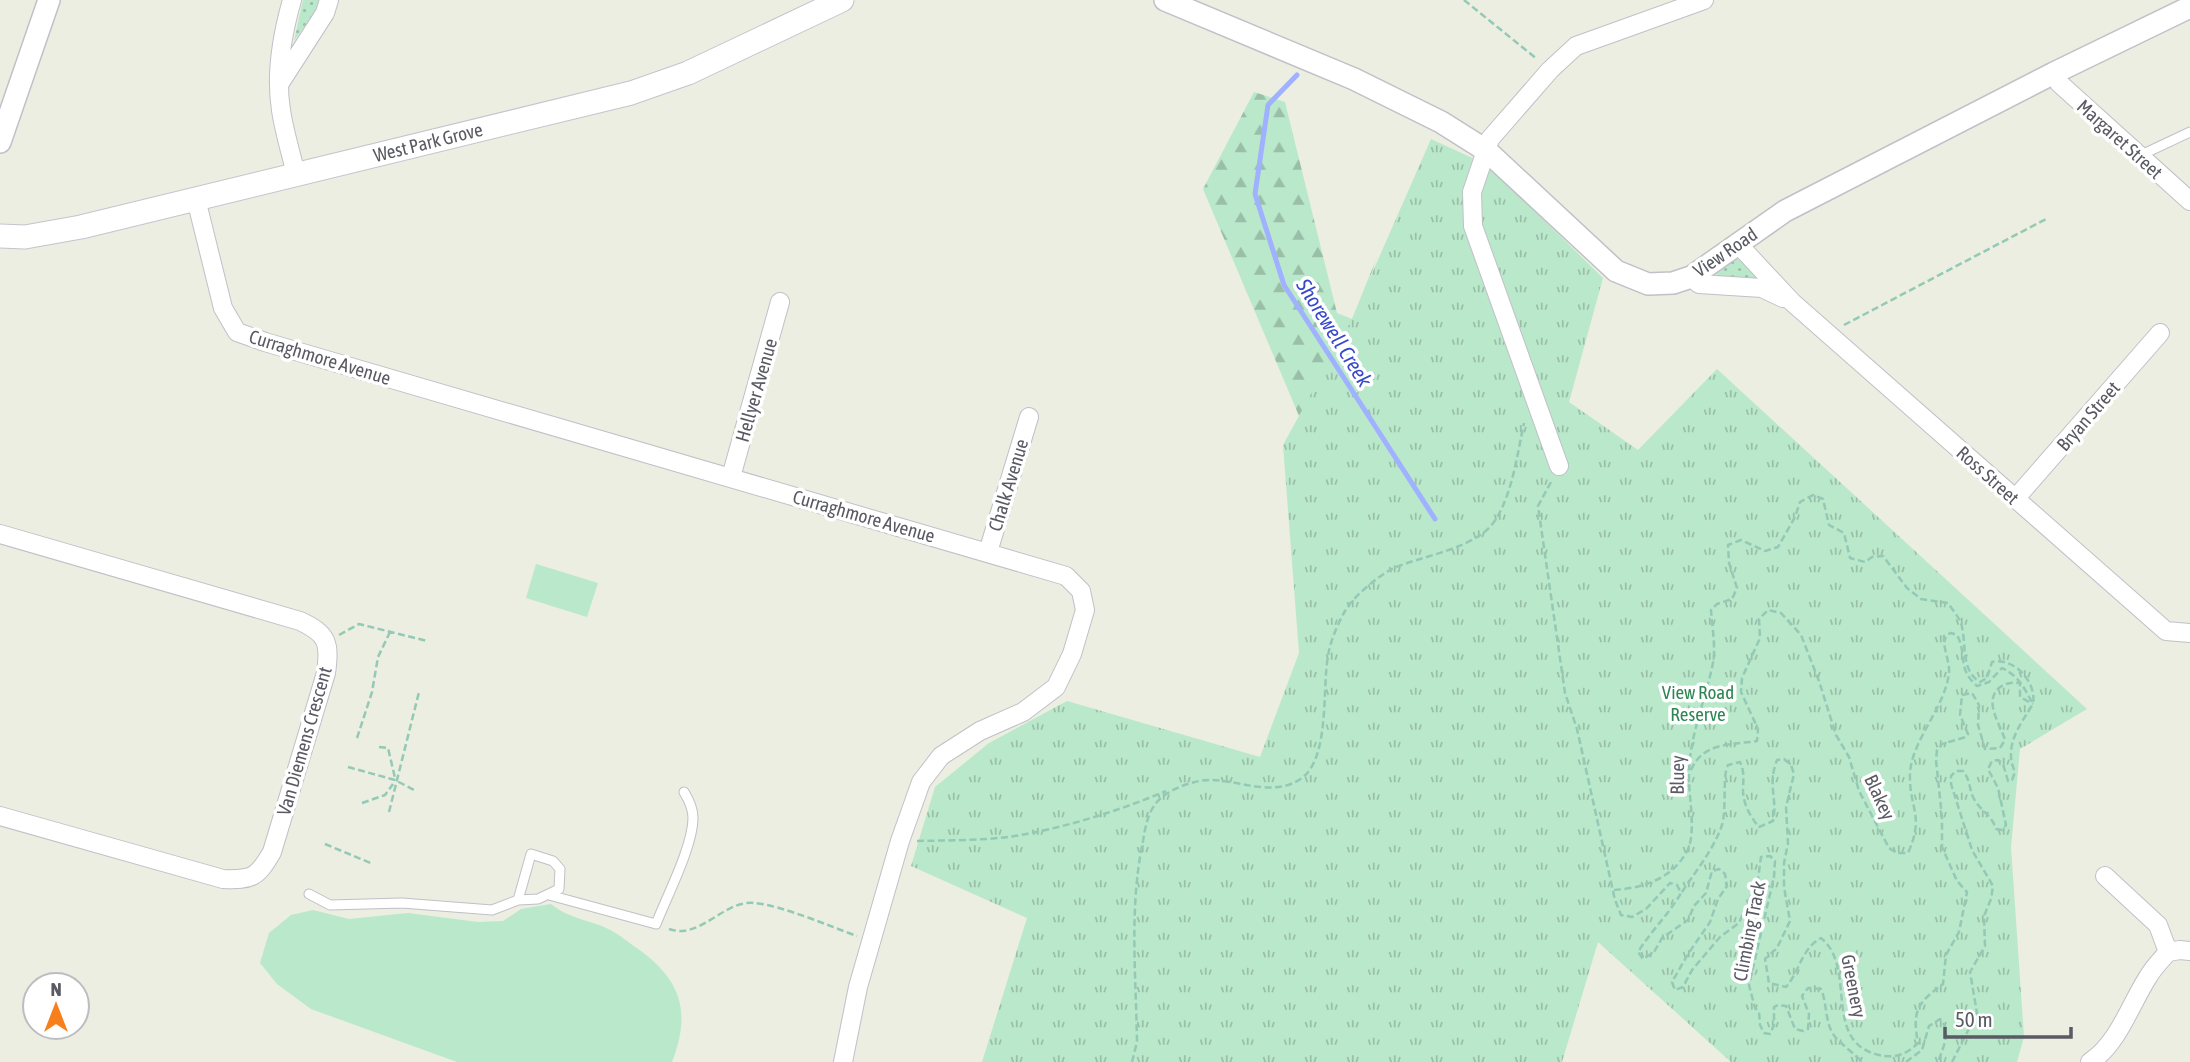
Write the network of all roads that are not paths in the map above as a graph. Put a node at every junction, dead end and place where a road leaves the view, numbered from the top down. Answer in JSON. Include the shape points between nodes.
{"nodes":[{"id":1,"x":49,"y":0,"type":"edge"},
{"id":2,"x":292,"y":0,"type":"edge"},
{"id":3,"x":329,"y":0,"type":"edge"},
{"id":4,"x":844,"y":0,"type":"edge"},
{"id":5,"x":1165,"y":0,"type":"edge"},
{"id":6,"x":1704,"y":0,"type":"edge"},
{"id":7,"x":2190,"y":7,"type":"edge"},
{"id":8,"x":2054,"y":73,"type":"junction"},
{"id":9,"x":280,"y":83,"type":"junction"},
{"id":10,"x":2190,"y":132,"type":"edge"},
{"id":11,"x":0,"y":142,"type":"edge"},
{"id":12,"x":1487,"y":151,"type":"junction"},
{"id":13,"x":2139,"y":156,"type":"junction"},
{"id":14,"x":296,"y":174,"type":"junction"},
{"id":15,"x":196,"y":199,"type":"junction"},
{"id":16,"x":2190,"y":201,"type":"edge"},
{"id":17,"x":0,"y":236,"type":"edge"},
{"id":18,"x":1737,"y":243,"type":"junction"},
{"id":19,"x":1691,"y":277,"type":"junction"},
{"id":20,"x":780,"y":302,"type":"dead end"},
{"id":21,"x":1793,"y":302,"type":"junction"},
{"id":22,"x":2160,"y":333,"type":"dead end"},
{"id":23,"x":1029,"y":417,"type":"dead end"},
{"id":24,"x":1559,"y":466,"type":"road end"},
{"id":25,"x":731,"y":477,"type":"junction"},
{"id":26,"x":2015,"y":499,"type":"junction"},
{"id":27,"x":0,"y":534,"type":"edge"},
{"id":28,"x":988,"y":552,"type":"junction"},
{"id":29,"x":2190,"y":633,"type":"edge"},
{"id":30,"x":684,"y":792,"type":"dead end"},
{"id":31,"x":0,"y":816,"type":"edge"},
{"id":32,"x":2105,"y":876,"type":"dead end"},
{"id":33,"x":309,"y":894,"type":"dead end"},
{"id":34,"x":549,"y":895,"type":"junction"},
{"id":35,"x":518,"y":900,"type":"junction"},
{"id":36,"x":2168,"y":951,"type":"junction"},
{"id":37,"x":2190,"y":951,"type":"edge"},
{"id":38,"x":843,"y":1062,"type":"edge"},
{"id":39,"x":2090,"y":1062,"type":"edge"}],
"edges":[{"from":1,"to":11,"type":"street"},
{"from":2,"to":9,"type":"street","via":[[282,35]]},
{"from":3,"to":9,"type":"street"},
{"from":4,"to":14,"type":"main road","name":"West Park Grove","via":[[688,73],[631,93]]},
{"from":5,"to":12,"type":"street","name":"View Road","via":[[1354,79],[1441,122]]},
{"from":6,"to":12,"type":"street","via":[[1576,46],[1490,139]]},
{"from":7,"to":8,"type":"street","name":"View Road"},
{"from":8,"to":13,"type":"street","name":"Margaret Street","via":[[2059,83]]},
{"from":8,"to":18,"type":"street","name":"View Road","via":[[1785,211]]},
{"from":9,"to":14,"type":"street"},
{"from":10,"to":13,"type":"lane"},
{"from":12,"to":19,"type":"street","name":"View Road","via":[[1616,271],[1648,284]]},
{"from":12,"to":24,"type":"street","via":[[1472,192],[1473,226]]},
{"from":13,"to":16,"type":"street","name":"Margaret Street"},
{"from":14,"to":15,"type":"main road","name":"West Park Grove"},
{"from":15,"to":17,"type":"main road","name":"West Park Grove","via":[[81,227],[25,237]]},
{"from":15,"to":25,"type":"street","name":"Curraghmore Avenue","via":[[223,308],[237,332]]},
{"from":18,"to":19,"type":"street","name":"View Road"},
{"from":18,"to":21,"type":"street","name":"Ross Street"},
{"from":19,"to":21,"type":"street","name":"Ross Street","via":[[1699,284],[1762,288]]},
{"from":20,"to":25,"type":"street","name":"Hellyer Avenue"},
{"from":21,"to":26,"type":"street","name":"Ross Street"},
{"from":22,"to":26,"type":"street","name":"Bryan Street"},
{"from":23,"to":28,"type":"street","name":"Chalk Avenue"},
{"from":25,"to":28,"type":"street","name":"Curraghmore Avenue"},
{"from":26,"to":29,"type":"street","name":"Ross Street","via":[[2166,631]]},
{"from":27,"to":31,"type":"street","name":"Van Diemens Crescent","via":[[300,621],[327,641],[329,654],[272,852],[263,867],[247,879],[223,879]]},
{"from":28,"to":38,"type":"street","name":"Curraghmore Avenue","via":[[1066,576],[1081,591],[1085,610],[1076,643],[1056,687],[1023,712],[941,756],[921,782],[858,987]]},
{"from":30,"to":34,"type":"lane","via":[[693,816],[692,833],[656,924]]},
{"from":32,"to":36,"type":"street","via":[[2158,925]]},
{"from":33,"to":35,"type":"lane","via":[[330,905],[402,903],[492,910]]},
{"from":34,"to":35,"type":"lane"},
{"from":34,"to":35,"type":"lane","via":[[559,889],[560,869],[553,861],[531,854]]},
{"from":36,"to":37,"type":"street"},
{"from":36,"to":39,"type":"street","via":[[2149,974],[2111,1042]]}]}
